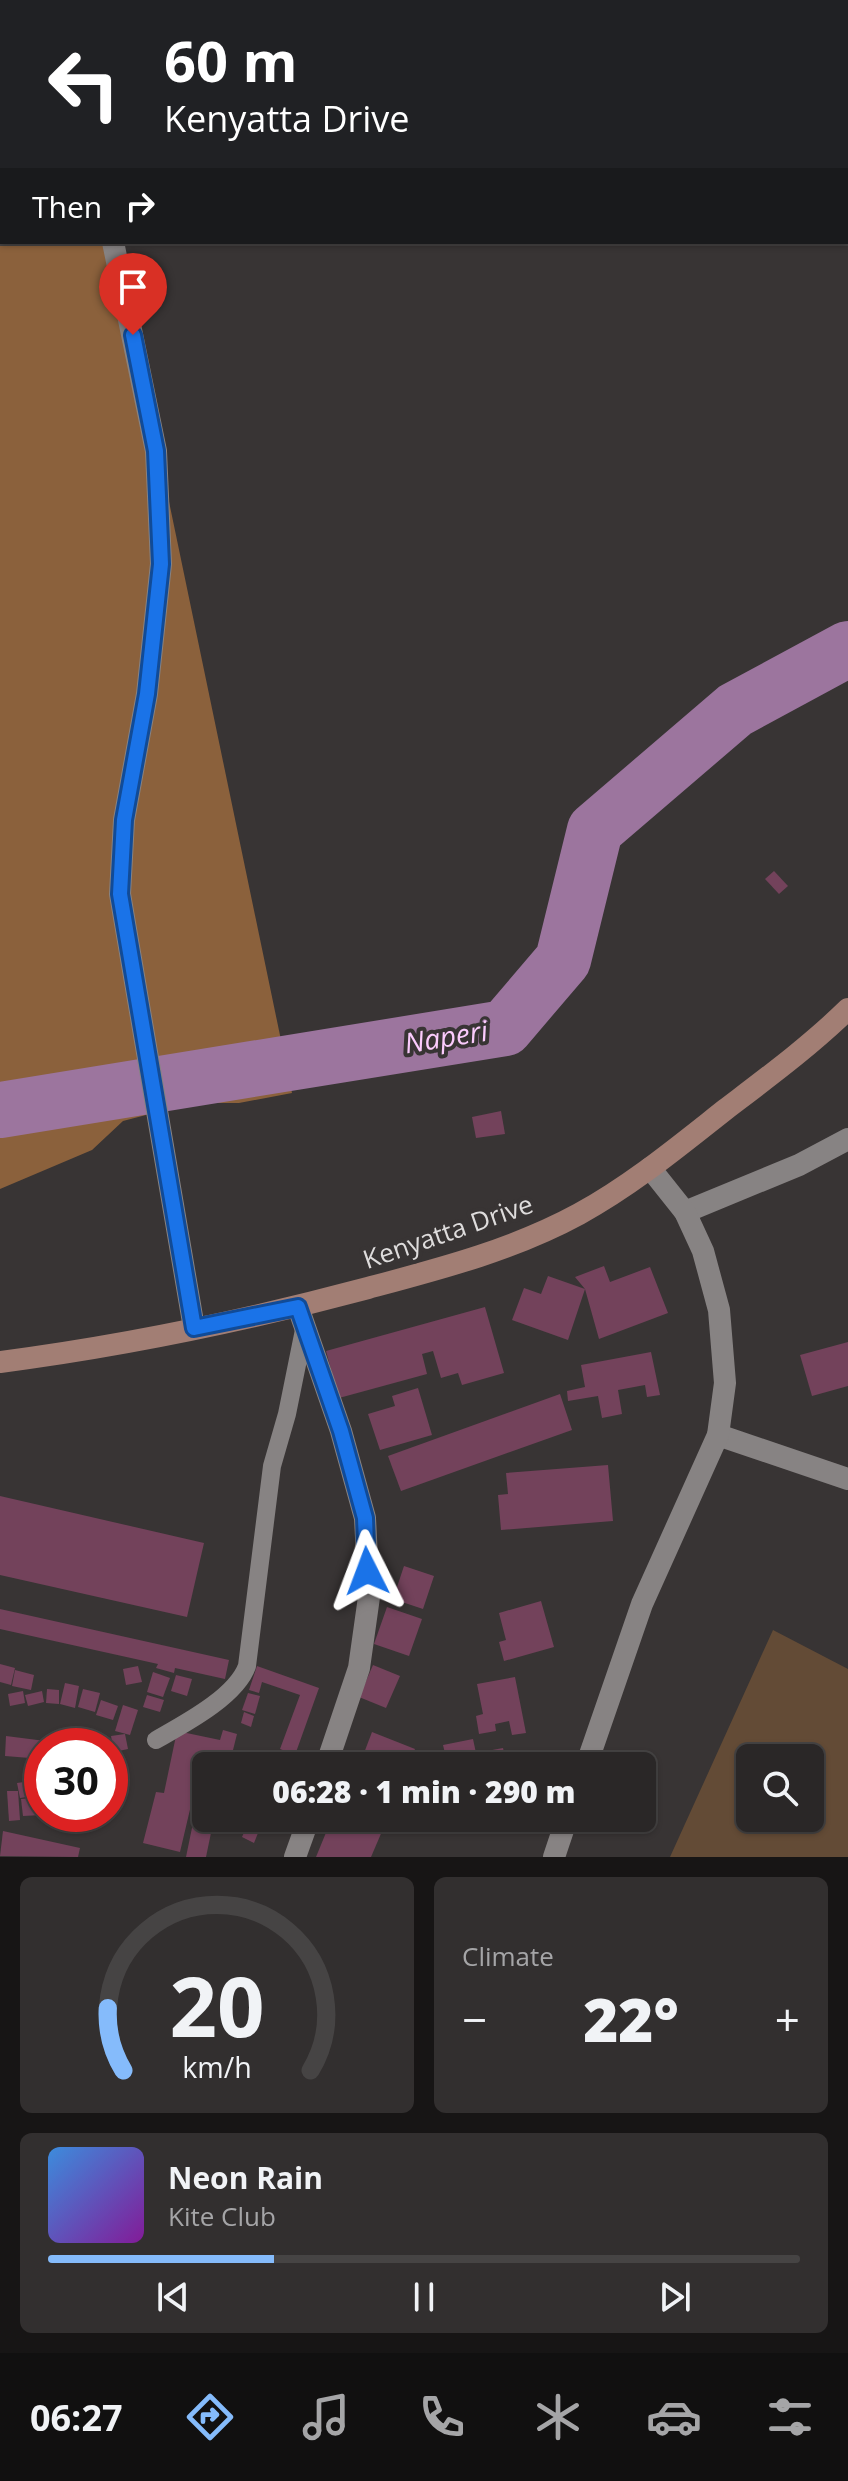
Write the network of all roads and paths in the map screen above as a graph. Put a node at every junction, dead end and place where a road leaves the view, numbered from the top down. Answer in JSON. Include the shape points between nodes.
{"nodes":[{"id":1,"x":113,"y":244,"type":"edge"},
{"id":2,"x":848,"y":1009,"type":"edge"},
{"id":3,"x":848,"y":1139,"type":"edge"},
{"id":4,"x":650,"y":1168,"type":"junction"},
{"id":5,"x":685,"y":1212,"type":"junction"},
{"id":6,"x":302,"y":1316,"type":"junction"},
{"id":7,"x":194,"y":1328,"type":"junction"},
{"id":8,"x":0,"y":1362,"type":"edge"},
{"id":9,"x":718,"y":1435,"type":"junction"},
{"id":10,"x":848,"y":1479,"type":"edge"},
{"id":11,"x":156,"y":1740,"type":"dead end"},
{"id":12,"x":331,"y":1752,"type":"edge"},
{"id":13,"x":591,"y":1752,"type":"edge"},
{"id":14,"x":304,"y":1832,"type":"edge"},
{"id":15,"x":562,"y":1832,"type":"edge"},
{"id":16,"x":295,"y":1857,"type":"edge"},
{"id":17,"x":554,"y":1857,"type":"edge"}],
"edges":[{"from":1,"to":7,"type":"street","via":[[156,451],[161,564],[147,694],[124,820],[120,894]]},
{"from":2,"to":4,"type":"main road","name":"Kenyatta Drive"},
{"from":3,"to":5,"type":"street"},
{"from":4,"to":5,"type":"street"},
{"from":4,"to":6,"type":"main road","name":"Kenyatta Drive","via":[[578,1215],[508,1246]]},
{"from":5,"to":9,"type":"street","via":[[703,1251],[719,1310],[725,1383]]},
{"from":6,"to":7,"type":"main road","name":"Kenyatta Drive"},
{"from":6,"to":11,"type":"lane","via":[[287,1414],[272,1466],[247,1666],[238,1684]]},
{"from":6,"to":12,"type":"street","via":[[365,1518],[369,1597],[359,1668]]},
{"from":7,"to":8,"type":"main road","name":"Kenyatta Drive"},
{"from":9,"to":10,"type":"street"},
{"from":9,"to":13,"type":"street","via":[[642,1604]]},
{"from":14,"to":16,"type":"street"},
{"from":15,"to":17,"type":"street"}]}
